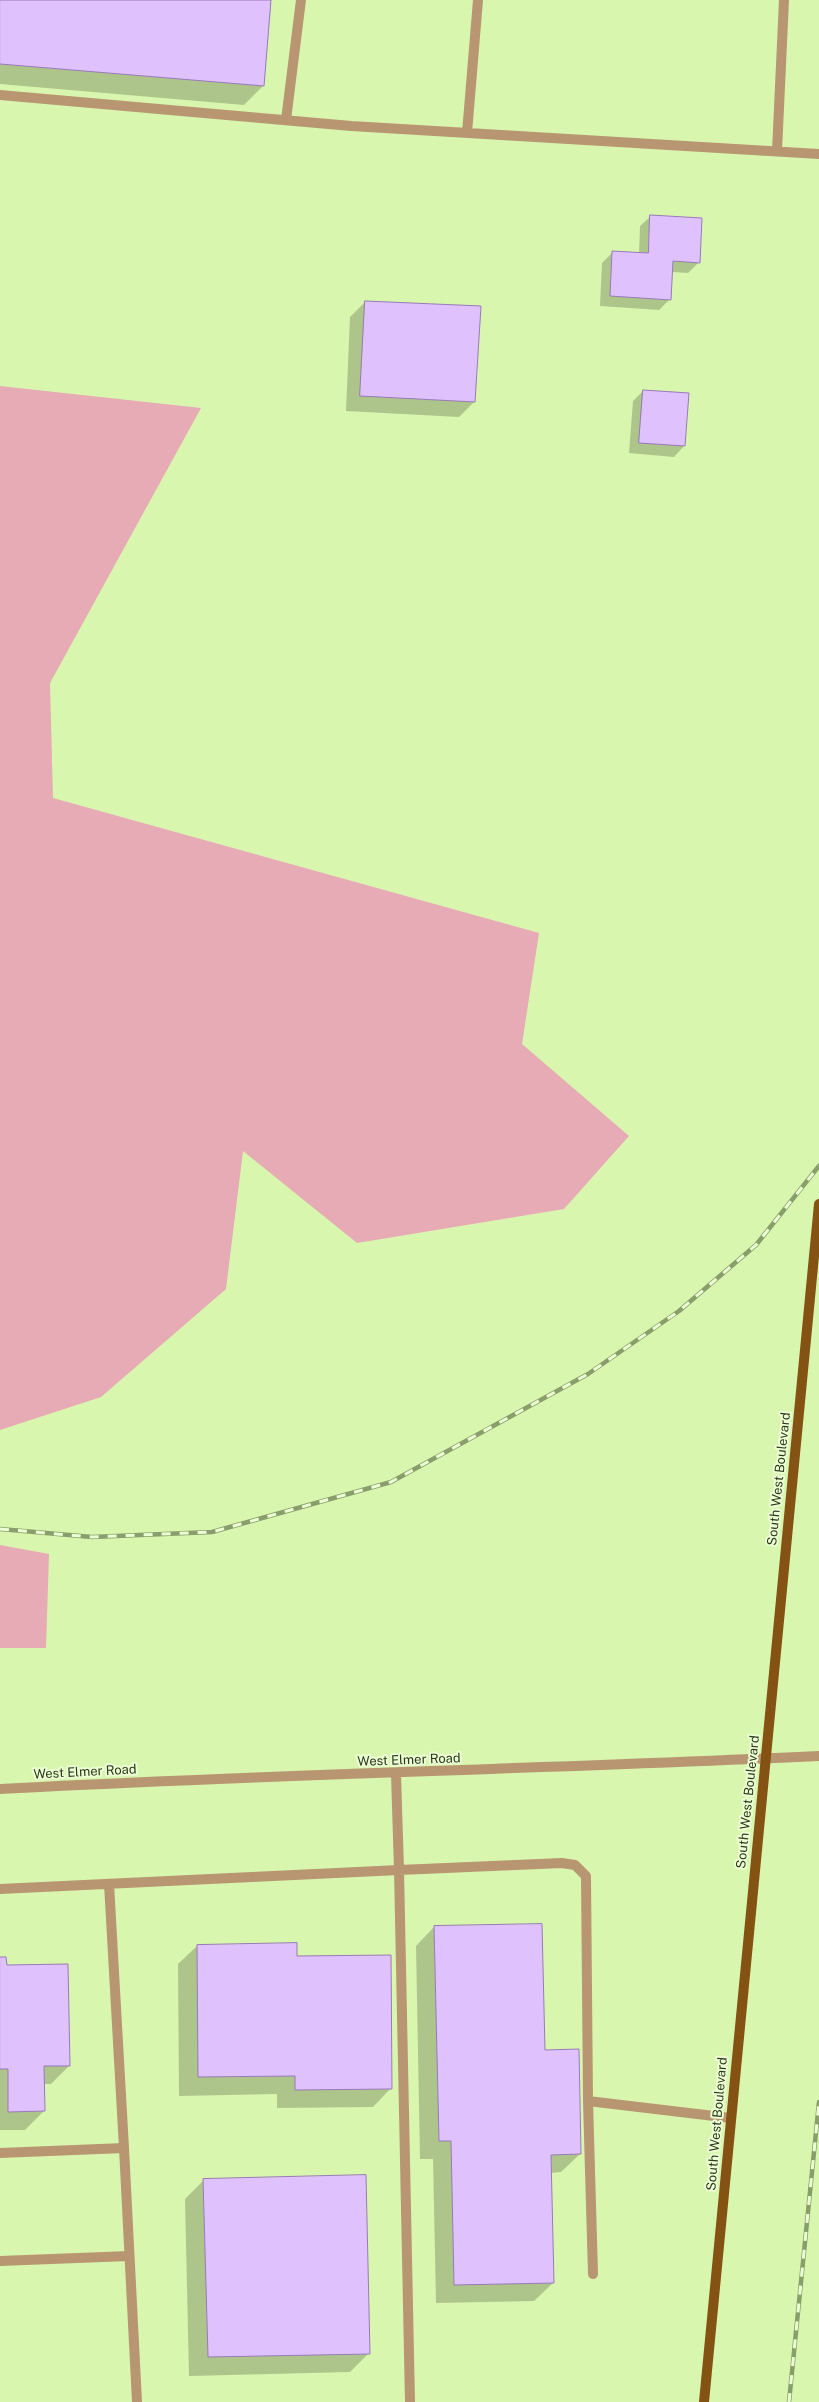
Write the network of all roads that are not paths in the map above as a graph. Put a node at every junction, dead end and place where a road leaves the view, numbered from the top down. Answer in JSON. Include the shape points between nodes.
{"nodes":[{"id":1,"x":301,"y":0,"type":"edge"},
{"id":2,"x":478,"y":0,"type":"edge"},
{"id":3,"x":784,"y":0,"type":"edge"},
{"id":4,"x":0,"y":94,"type":"edge"},
{"id":5,"x":286,"y":120,"type":"junction"},
{"id":6,"x":467,"y":133,"type":"junction"},
{"id":7,"x":777,"y":151,"type":"junction"},
{"id":8,"x":819,"y":154,"type":"edge"},
{"id":9,"x":819,"y":1204,"type":"edge"},
{"id":10,"x":819,"y":1756,"type":"edge"},
{"id":11,"x":766,"y":1758,"type":"junction"},
{"id":12,"x":396,"y":1774,"type":"junction"},
{"id":13,"x":0,"y":1789,"type":"edge"},
{"id":14,"x":399,"y":1870,"type":"junction"},
{"id":15,"x":109,"y":1884,"type":"junction"},
{"id":16,"x":0,"y":1889,"type":"edge"},
{"id":17,"x":588,"y":2101,"type":"junction"},
{"id":18,"x":731,"y":2118,"type":"junction"},
{"id":19,"x":124,"y":2148,"type":"junction"},
{"id":20,"x":0,"y":2153,"type":"edge"},
{"id":21,"x":129,"y":2256,"type":"junction"},
{"id":22,"x":0,"y":2261,"type":"edge"},
{"id":23,"x":593,"y":2274,"type":"dead end"},
{"id":24,"x":137,"y":2402,"type":"edge"},
{"id":25,"x":410,"y":2402,"type":"edge"},
{"id":26,"x":704,"y":2402,"type":"edge"}],
"edges":[{"from":1,"to":5,"type":"street"},
{"from":2,"to":6,"type":"street"},
{"from":3,"to":7,"type":"street"},
{"from":4,"to":5,"type":"street"},
{"from":5,"to":6,"type":"street"},
{"from":6,"to":7,"type":"street"},
{"from":7,"to":8,"type":"street"},
{"from":9,"to":11,"type":"main road","name":"South West Boulevard"},
{"from":10,"to":11,"type":"street","name":"West Elmer Road"},
{"from":11,"to":12,"type":"street","name":"West Elmer Road"},
{"from":11,"to":18,"type":"main road","name":"South West Boulevard"},
{"from":12,"to":13,"type":"street","name":"West Elmer Road","via":[[130,1782]]},
{"from":12,"to":14,"type":"street"},
{"from":14,"to":15,"type":"street"},
{"from":14,"to":17,"type":"street","via":[[562,1863],[575,1865],[586,1876]]},
{"from":14,"to":25,"type":"street"},
{"from":15,"to":16,"type":"street"},
{"from":15,"to":19,"type":"street"},
{"from":17,"to":18,"type":"street"},
{"from":17,"to":23,"type":"street"},
{"from":18,"to":26,"type":"main road","name":"South West Boulevard"},
{"from":19,"to":20,"type":"street"},
{"from":19,"to":21,"type":"street"},
{"from":21,"to":22,"type":"street"},
{"from":21,"to":24,"type":"street"}]}
